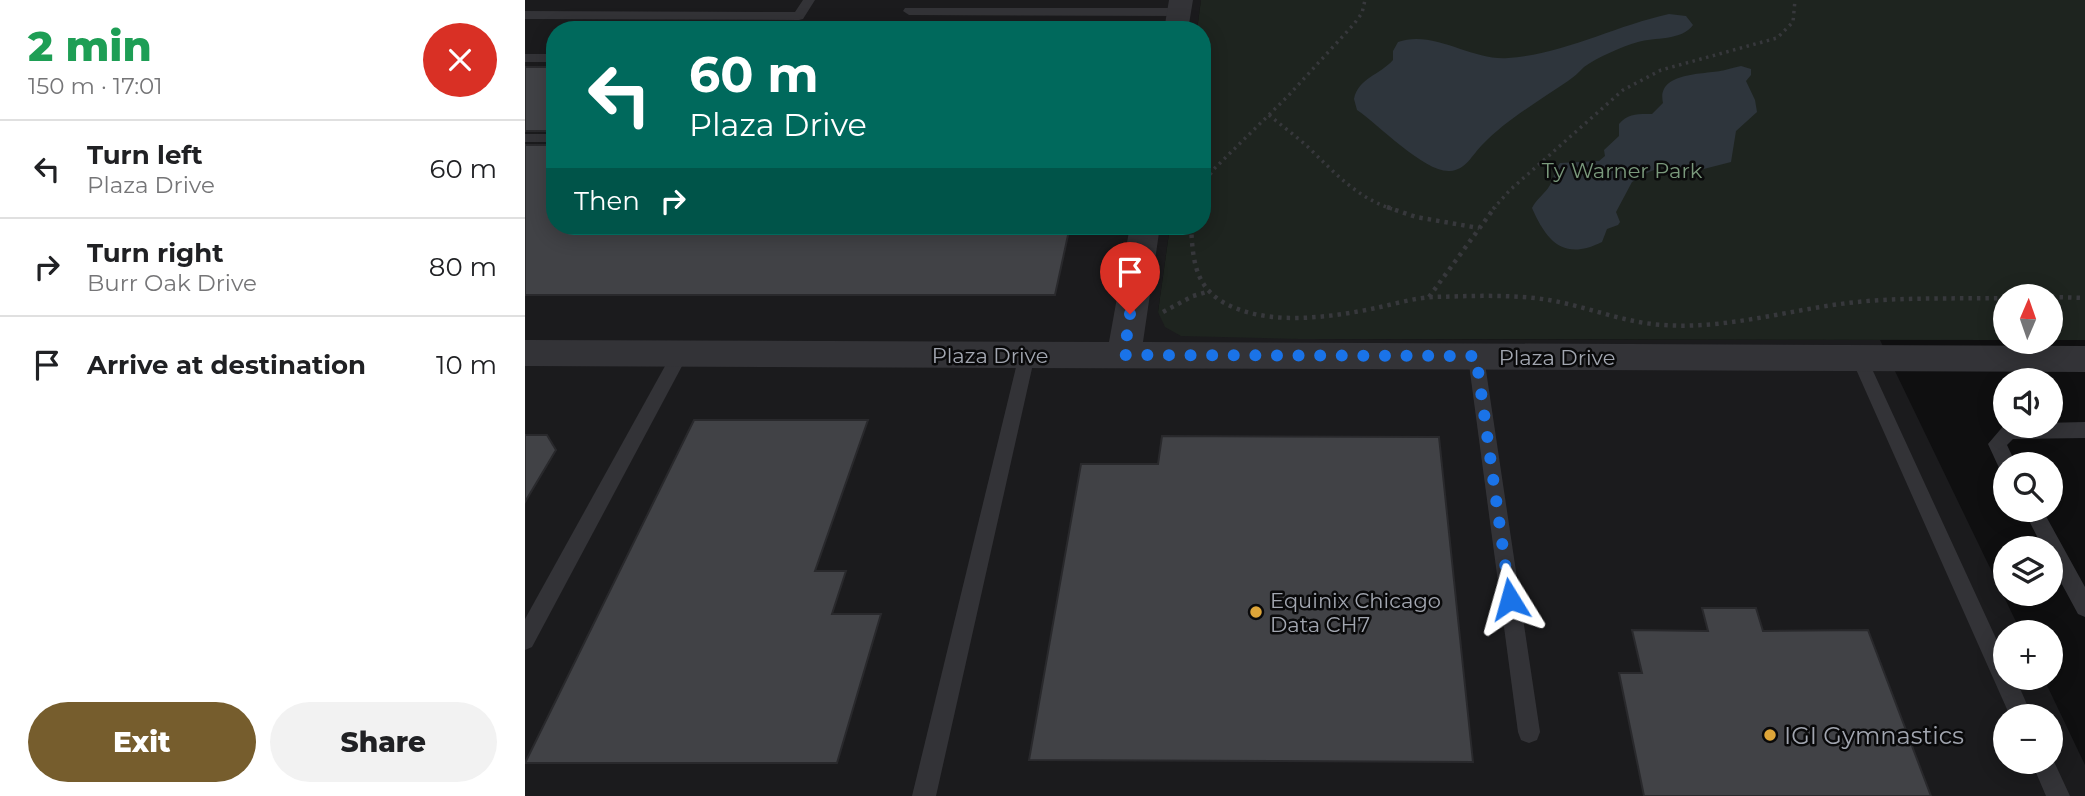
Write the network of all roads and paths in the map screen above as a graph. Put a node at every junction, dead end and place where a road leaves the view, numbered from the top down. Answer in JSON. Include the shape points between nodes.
{"nodes":[{"id":1,"x":624,"y":0,"type":"edge"},
{"id":2,"x":809,"y":0,"type":"edge"},
{"id":3,"x":1365,"y":0,"type":"edge"},
{"id":4,"x":1795,"y":0,"type":"edge"},
{"id":5,"x":909,"y":12,"type":"dead end"},
{"id":6,"x":1179,"y":14,"type":"edge"},
{"id":7,"x":525,"y":15,"type":"edge"},
{"id":8,"x":611,"y":15,"type":"junction"},
{"id":9,"x":525,"y":58,"type":"edge"},
{"id":10,"x":546,"y":58,"type":"edge"},
{"id":11,"x":1269,"y":115,"type":"junction"},
{"id":12,"x":525,"y":138,"type":"edge"},
{"id":13,"x":546,"y":138,"type":"edge"},
{"id":14,"x":1211,"y":173,"type":"edge"},
{"id":15,"x":1479,"y":228,"type":"junction"},
{"id":16,"x":1144,"y":235,"type":"edge"},
{"id":17,"x":1191,"y":235,"type":"edge"},
{"id":18,"x":1429,"y":297,"type":"junction"},
{"id":19,"x":2063,"y":297,"type":"edge"},
{"id":20,"x":1993,"y":298,"type":"edge"},
{"id":21,"x":2085,"y":298,"type":"edge"},
{"id":22,"x":525,"y":353,"type":"edge"},
{"id":23,"x":681,"y":354,"type":"junction"},
{"id":24,"x":1027,"y":355,"type":"junction"},
{"id":25,"x":1124,"y":355,"type":"junction"},
{"id":26,"x":1476,"y":356,"type":"junction"},
{"id":27,"x":1859,"y":358,"type":"junction"},
{"id":28,"x":2085,"y":359,"type":"edge"},
{"id":29,"x":2080,"y":430,"type":"edge"},
{"id":30,"x":2085,"y":448,"type":"edge"},
{"id":31,"x":2001,"y":452,"type":"edge"},
{"id":32,"x":2039,"y":522,"type":"edge"},
{"id":33,"x":2085,"y":607,"type":"edge"},
{"id":34,"x":525,"y":640,"type":"edge"},
{"id":35,"x":2016,"y":704,"type":"edge"},
{"id":36,"x":1529,"y":732,"type":"dead end"},
{"id":37,"x":2048,"y":774,"type":"edge"},
{"id":38,"x":925,"y":796,"type":"edge"},
{"id":39,"x":2058,"y":796,"type":"edge"}],
"edges":[{"from":1,"to":8,"type":"lane"},
{"from":2,"to":8,"type":"lane","via":[[799,16]]},
{"from":3,"to":11,"type":"path","via":[[1355,24]]},
{"from":4,"to":15,"type":"path","via":[[1796,20],[1777,38],[1661,70],[1623,89],[1510,190]]},
{"from":5,"to":6,"type":"lane"},
{"from":7,"to":8,"type":"lane"},
{"from":9,"to":10,"type":"lane"},
{"from":11,"to":14,"type":"path"},
{"from":11,"to":15,"type":"path","via":[[1369,201],[1416,217]]},
{"from":12,"to":13,"type":"lane"},
{"from":15,"to":18,"type":"path"},
{"from":16,"to":25,"type":"street"},
{"from":17,"to":18,"type":"path","via":[[1193,265],[1201,282],[1232,307],[1254,314],[1306,318],[1348,314]]},
{"from":18,"to":20,"type":"path","via":[[1536,299],[1652,324],[1730,324],[1857,302]]},
{"from":19,"to":21,"type":"path"},
{"from":22,"to":23,"type":"street","name":"Plaza Drive"},
{"from":23,"to":24,"type":"street","name":"Plaza Drive"},
{"from":23,"to":34,"type":"lane"},
{"from":24,"to":25,"type":"street","name":"Plaza Drive"},
{"from":24,"to":38,"type":"lane"},
{"from":25,"to":26,"type":"street","name":"Plaza Drive"},
{"from":26,"to":27,"type":"street","name":"Plaza Drive"},
{"from":26,"to":36,"type":"lane"},
{"from":27,"to":28,"type":"street","name":"Plaza Drive"},
{"from":27,"to":35,"type":"lane"},
{"from":29,"to":30,"type":"lane"},
{"from":29,"to":31,"type":"lane","via":[[2008,431],[1997,444]]},
{"from":32,"to":33,"type":"lane"},
{"from":37,"to":39,"type":"lane"}]}
